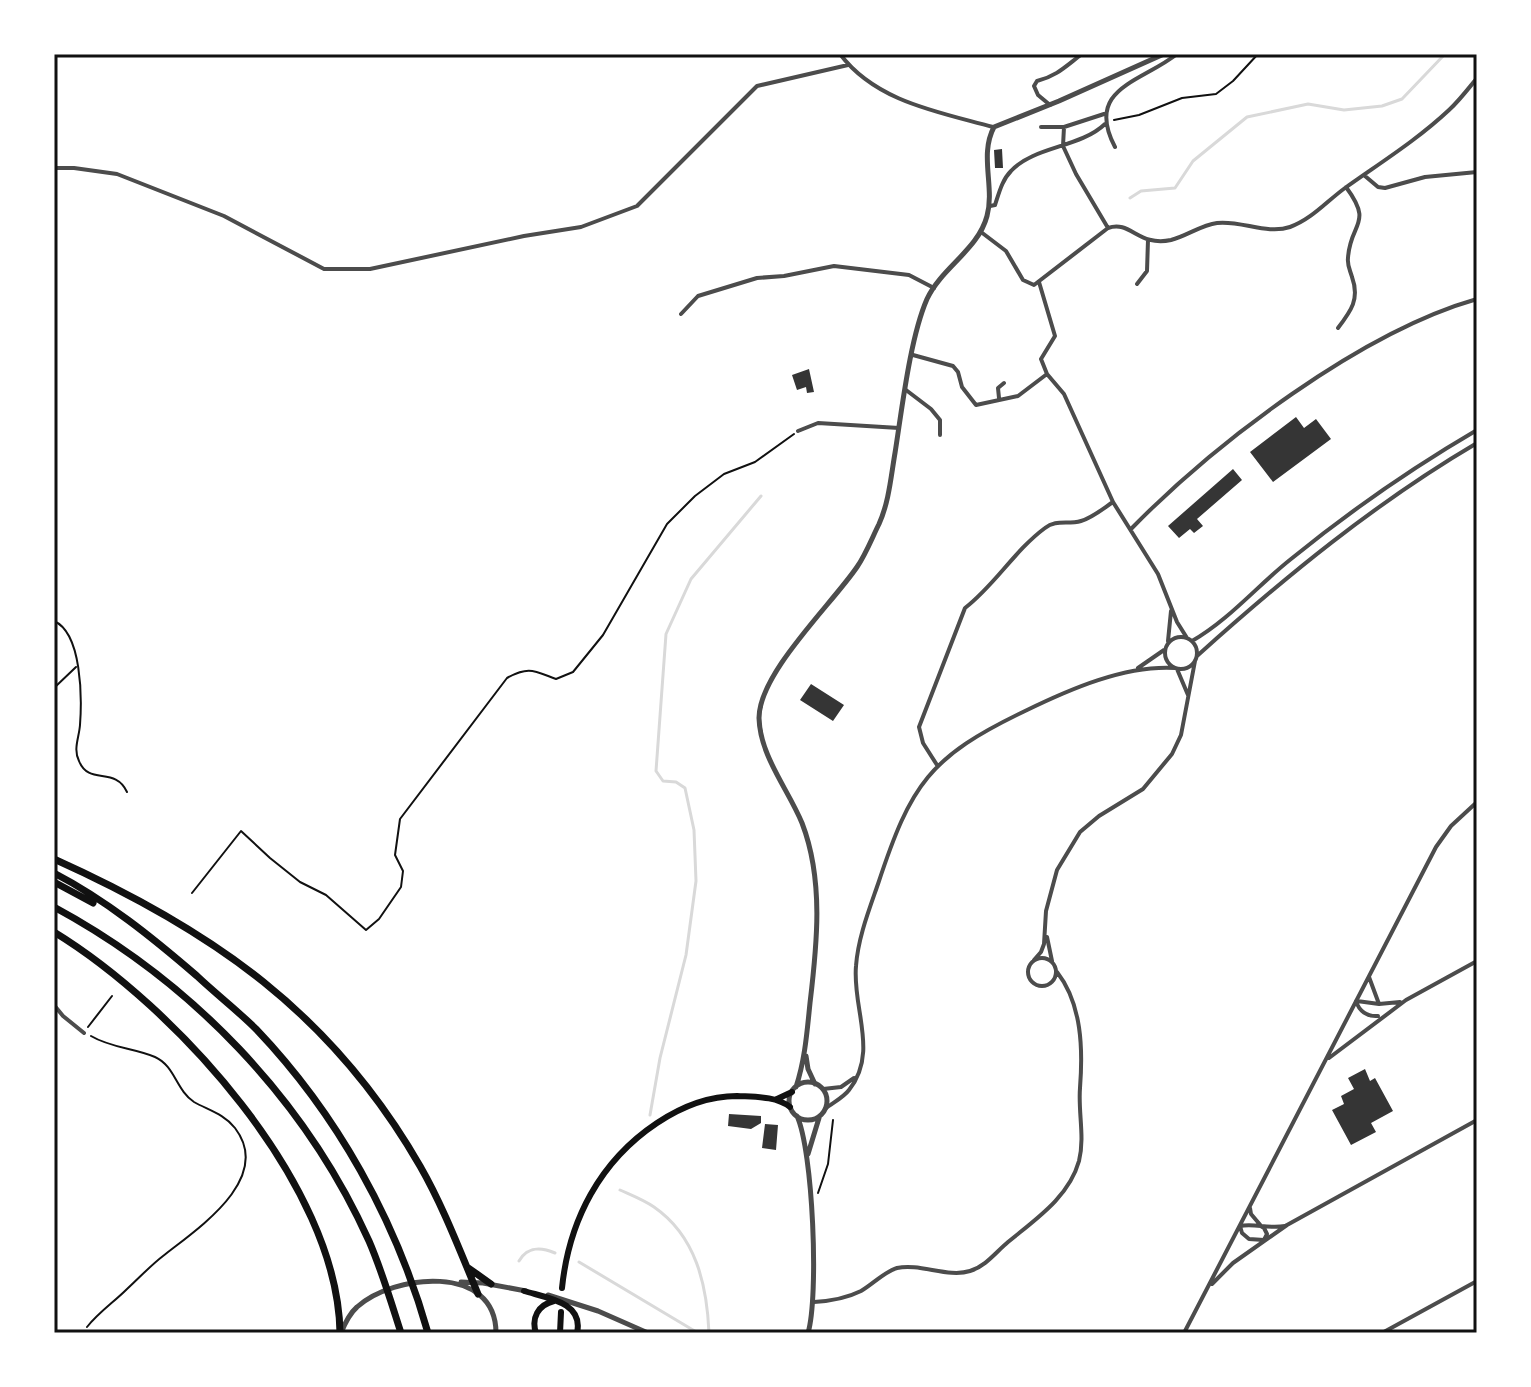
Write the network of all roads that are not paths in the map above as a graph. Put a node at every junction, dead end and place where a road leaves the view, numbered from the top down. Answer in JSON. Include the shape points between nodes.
{"nodes":[{"id":1,"x":840,"y":54,"type":"edge"},
{"id":2,"x":1082,"y":54,"type":"edge"},
{"id":3,"x":1164,"y":54,"type":"edge"},
{"id":4,"x":1177,"y":54,"type":"edge"},
{"id":5,"x":848,"y":65,"type":"junction"},
{"id":6,"x":1477,"y":78,"type":"edge"},
{"id":7,"x":1050,"y":105,"type":"junction"},
{"id":8,"x":1104,"y":114,"type":"junction"},
{"id":9,"x":1105,"y":124,"type":"junction"},
{"id":10,"x":994,"y":127,"type":"junction"},
{"id":11,"x":1041,"y":127,"type":"dead end"},
{"id":12,"x":1064,"y":127,"type":"junction"},
{"id":13,"x":1063,"y":146,"type":"junction"},
{"id":14,"x":1115,"y":147,"type":"dead end"},
{"id":15,"x":54,"y":168,"type":"edge"},
{"id":16,"x":1477,"y":172,"type":"edge"},
{"id":17,"x":1365,"y":176,"type":"junction"},
{"id":18,"x":1346,"y":187,"type":"junction"},
{"id":19,"x":989,"y":206,"type":"junction"},
{"id":20,"x":1108,"y":228,"type":"junction"},
{"id":21,"x":981,"y":232,"type":"junction"},
{"id":22,"x":1148,"y":240,"type":"junction"},
{"id":23,"x":1039,"y":282,"type":"junction"},
{"id":24,"x":1137,"y":284,"type":"dead end"},
{"id":25,"x":934,"y":288,"type":"junction"},
{"id":26,"x":1476,"y":300,"type":"edge"},
{"id":27,"x":681,"y":314,"type":"dead end"},
{"id":28,"x":1338,"y":328,"type":"dead end"},
{"id":29,"x":913,"y":355,"type":"junction"},
{"id":30,"x":1047,"y":374,"type":"junction"},
{"id":31,"x":1004,"y":383,"type":"dead end"},
{"id":32,"x":906,"y":390,"type":"junction"},
{"id":33,"x":999,"y":399,"type":"junction"},
{"id":34,"x":899,"y":428,"type":"junction"},
{"id":35,"x":1477,"y":430,"type":"edge"},
{"id":36,"x":798,"y":431,"type":"road end"},
{"id":37,"x":940,"y":435,"type":"dead end"},
{"id":38,"x":1477,"y":443,"type":"edge"},
{"id":39,"x":1113,"y":502,"type":"junction"},
{"id":40,"x":1131,"y":529,"type":"junction"},
{"id":41,"x":1171,"y":608,"type":"junction"},
{"id":42,"x":1190,"y":639,"type":"junction"},
{"id":43,"x":1166,"y":647,"type":"junction"},
{"id":44,"x":1196,"y":659,"type":"junction"},
{"id":45,"x":1176,"y":668,"type":"junction"},
{"id":46,"x":1137,"y":669,"type":"junction"},
{"id":47,"x":1188,"y":698,"type":"junction"},
{"id":48,"x":937,"y":765,"type":"junction"},
{"id":49,"x":1477,"y":802,"type":"edge"},
{"id":50,"x":54,"y":859,"type":"edge"},
{"id":51,"x":54,"y":873,"type":"edge"},
{"id":52,"x":54,"y":882,"type":"edge"},
{"id":53,"x":54,"y":907,"type":"edge"},
{"id":54,"x":127,"y":920,"type":"junction"},
{"id":55,"x":54,"y":932,"type":"edge"},
{"id":56,"x":1046,"y":935,"type":"junction"},
{"id":57,"x":1034,"y":960,"type":"junction"},
{"id":58,"x":1052,"y":961,"type":"junction"},
{"id":59,"x":1477,"y":961,"type":"edge"},
{"id":60,"x":1057,"y":972,"type":"junction"},
{"id":61,"x":1369,"y":977,"type":"junction"},
{"id":62,"x":1406,"y":1000,"type":"junction"},
{"id":63,"x":1356,"y":1001,"type":"junction"},
{"id":64,"x":1379,"y":1004,"type":"junction"},
{"id":65,"x":54,"y":1005,"type":"edge"},
{"id":66,"x":1381,"y":1016,"type":"junction"},
{"id":67,"x":84,"y":1033,"type":"road end"},
{"id":68,"x":805,"y":1051,"type":"junction"},
{"id":69,"x":1326,"y":1059,"type":"junction"},
{"id":70,"x":855,"y":1076,"type":"junction"},
{"id":71,"x":815,"y":1084,"type":"junction"},
{"id":72,"x":823,"y":1089,"type":"junction"},
{"id":73,"x":794,"y":1090,"type":"junction"},
{"id":74,"x":777,"y":1099,"type":"junction"},
{"id":75,"x":790,"y":1107,"type":"junction"},
{"id":76,"x":825,"y":1109,"type":"junction"},
{"id":77,"x":797,"y":1116,"type":"junction"},
{"id":78,"x":820,"y":1116,"type":"junction"},
{"id":79,"x":1477,"y":1120,"type":"edge"},
{"id":80,"x":807,"y":1159,"type":"junction"},
{"id":81,"x":1250,"y":1207,"type":"junction"},
{"id":82,"x":1287,"y":1225,"type":"junction"},
{"id":83,"x":1240,"y":1226,"type":"junction"},
{"id":84,"x":1264,"y":1228,"type":"junction"},
{"id":85,"x":1264,"y":1240,"type":"junction"},
{"id":86,"x":465,"y":1265,"type":"junction"},
{"id":87,"x":1477,"y":1281,"type":"edge"},
{"id":88,"x":455,"y":1282,"type":"junction"},
{"id":89,"x":473,"y":1283,"type":"junction"},
{"id":90,"x":491,"y":1284,"type":"junction"},
{"id":91,"x":562,"y":1288,"type":"dead end"},
{"id":92,"x":1207,"y":1289,"type":"junction"},
{"id":93,"x":524,"y":1291,"type":"junction"},
{"id":94,"x":478,"y":1294,"type":"junction"},
{"id":95,"x":557,"y":1302,"type":"junction"},
{"id":96,"x":814,"y":1302,"type":"junction"},
{"id":97,"x":561,"y":1312,"type":"dead end"},
{"id":98,"x":340,"y":1333,"type":"edge"},
{"id":99,"x":401,"y":1333,"type":"edge"},
{"id":100,"x":428,"y":1333,"type":"edge"},
{"id":101,"x":496,"y":1333,"type":"edge"},
{"id":102,"x":536,"y":1333,"type":"edge"},
{"id":103,"x":560,"y":1333,"type":"edge"},
{"id":104,"x":577,"y":1333,"type":"edge"},
{"id":105,"x":648,"y":1333,"type":"edge"},
{"id":106,"x":808,"y":1333,"type":"edge"},
{"id":107,"x":1184,"y":1333,"type":"edge"},
{"id":108,"x":1382,"y":1333,"type":"edge"}],
"edges":[{"from":1,"to":5,"type":"street"},
{"from":2,"to":7,"type":"street","via":[[1066,69],[1037,81],[1038,95]]},
{"from":3,"to":7,"type":"street"},
{"from":4,"to":8,"type":"street","via":[[1122,88]]},
{"from":5,"to":10,"type":"street","via":[[903,102]]},
{"from":5,"to":15,"type":"street","via":[[757,86],[637,206],[581,227],[370,269],[324,269],[224,216],[117,174]]},
{"from":6,"to":17,"type":"street","via":[[1449,110]]},
{"from":7,"to":10,"type":"street"},
{"from":8,"to":9,"type":"street"},
{"from":8,"to":12,"type":"street"},
{"from":9,"to":13,"type":"street"},
{"from":9,"to":14,"type":"street"},
{"from":10,"to":19,"type":"street","via":[[987,144]]},
{"from":11,"to":12,"type":"street"},
{"from":12,"to":13,"type":"street"},
{"from":13,"to":19,"type":"street","via":[[1011,171],[995,205]]},
{"from":13,"to":20,"type":"street"},
{"from":16,"to":17,"type":"street","via":[[1385,188]]},
{"from":17,"to":18,"type":"street"},
{"from":18,"to":22,"type":"street","via":[[1290,227],[1216,223],[1170,240]]},
{"from":18,"to":28,"type":"street","via":[[1360,212],[1348,261],[1356,303]]},
{"from":19,"to":21,"type":"street"},
{"from":20,"to":22,"type":"street","via":[[1124,226]]},
{"from":20,"to":23,"type":"street"},
{"from":21,"to":23,"type":"street","via":[[1006,251],[1023,280]]},
{"from":21,"to":25,"type":"street"},
{"from":22,"to":24,"type":"street","via":[[1147,271]]},
{"from":23,"to":30,"type":"street","via":[[1055,336],[1041,359]]},
{"from":25,"to":27,"type":"street","via":[[901,273],[834,266],[717,290],[698,296]]},
{"from":25,"to":29,"type":"street"},
{"from":26,"to":40,"type":"street","via":[[1427,316],[1300,390],[1181,482]]},
{"from":29,"to":32,"type":"street"},
{"from":29,"to":33,"type":"street","via":[[953,366],[976,405]]},
{"from":30,"to":33,"type":"street","via":[[1018,396]]},
{"from":30,"to":39,"type":"street","via":[[1064,394]]},
{"from":31,"to":33,"type":"street","via":[[998,388]]},
{"from":32,"to":34,"type":"street"},
{"from":32,"to":37,"type":"street","via":[[940,420]]},
{"from":34,"to":36,"type":"street","via":[[818,423]]},
{"from":34,"to":68,"type":"street","via":[[887,498],[866,551],[790,653],[762,698],[759,715],[764,746],[807,838],[816,893]]},
{"from":35,"to":42,"type":"street","via":[[1330,528],[1214,627]]},
{"from":38,"to":44,"type":"street","via":[[1335,538]]},
{"from":39,"to":40,"type":"street"},
{"from":39,"to":48,"type":"street","via":[[1083,520],[1047,526],[960,615],[919,727]]},
{"from":40,"to":41,"type":"street"},
{"from":41,"to":42,"type":"street"},
{"from":41,"to":43,"type":"street"},
{"from":42,"to":43,"type":"street","via":[[1176,637]]},
{"from":42,"to":44,"type":"street","via":[[1198,650]]},
{"from":43,"to":45,"type":"street","via":[[1167,661]]},
{"from":43,"to":46,"type":"street"},
{"from":44,"to":45,"type":"street","via":[[1187,668]]},
{"from":44,"to":47,"type":"street"},
{"from":45,"to":46,"type":"street"},
{"from":45,"to":47,"type":"street"},
{"from":46,"to":48,"type":"street","via":[[1019,714]]},
{"from":47,"to":56,"type":"street","via":[[1181,735],[1160,771],[1143,789],[1080,832],[1068,851],[1050,891]]},
{"from":48,"to":70,"type":"street","via":[[916,790],[895,833],[858,949],[856,995],[865,1045]]},
{"from":49,"to":61,"type":"street","via":[[1436,847]]},
{"from":50,"to":86,"type":"highway","via":[[194,930],[237,959],[309,1022],[378,1100],[421,1167]]},
{"from":51,"to":54,"type":"highway"},
{"from":52,"to":54,"type":"highway"},
{"from":53,"to":99,"type":"highway","via":[[152,970],[223,1031],[262,1073],[332,1170],[369,1242]]},
{"from":54,"to":100,"type":"highway","via":[[255,1029],[311,1095],[365,1177],[407,1268]]},
{"from":55,"to":98,"type":"highway","via":[[172,1025],[248,1113],[286,1171],[325,1249]]},
{"from":56,"to":57,"type":"street"},
{"from":56,"to":58,"type":"street"},
{"from":57,"to":58,"type":"street"},
{"from":57,"to":60,"type":"street","via":[[1029,977],[1038,985],[1051,983]]},
{"from":58,"to":60,"type":"street"},
{"from":59,"to":62,"type":"street"},
{"from":60,"to":96,"type":"street","via":[[1069,988],[1077,1015],[1082,1059],[1082,1144],[1065,1190],[984,1264],[968,1272],[899,1268],[861,1291]]},
{"from":61,"to":63,"type":"street"},
{"from":61,"to":64,"type":"street"},
{"from":62,"to":64,"type":"street"},
{"from":62,"to":66,"type":"street"},
{"from":63,"to":64,"type":"street"},
{"from":63,"to":66,"type":"street","via":[[1366,1014]]},
{"from":63,"to":69,"type":"street"},
{"from":65,"to":67,"type":"street"},
{"from":66,"to":69,"type":"street"},
{"from":68,"to":71,"type":"street"},
{"from":68,"to":73,"type":"street"},
{"from":69,"to":81,"type":"street"},
{"from":70,"to":72,"type":"street","via":[[841,1087]]},
{"from":70,"to":76,"type":"street","via":[[849,1090]]},
{"from":71,"to":72,"type":"street"},
{"from":71,"to":73,"type":"street"},
{"from":72,"to":76,"type":"street"},
{"from":73,"to":74,"type":"main road"},
{"from":73,"to":75,"type":"street"},
{"from":74,"to":75,"type":"main road"},
{"from":74,"to":91,"type":"main road","via":[[731,1096],[701,1102],[664,1118],[626,1147],[586,1200]]},
{"from":75,"to":77,"type":"street"},
{"from":76,"to":78,"type":"street"},
{"from":77,"to":78,"type":"street"},
{"from":77,"to":80,"type":"street"},
{"from":78,"to":80,"type":"street"},
{"from":79,"to":82,"type":"street"},
{"from":80,"to":96,"type":"street"},
{"from":81,"to":83,"type":"street"},
{"from":81,"to":84,"type":"street"},
{"from":82,"to":84,"type":"street"},
{"from":82,"to":85,"type":"street"},
{"from":83,"to":84,"type":"street"},
{"from":83,"to":85,"type":"street","via":[[1249,1239]]},
{"from":83,"to":92,"type":"street"},
{"from":84,"to":85,"type":"street"},
{"from":85,"to":92,"type":"street"},
{"from":86,"to":89,"type":"highway"},
{"from":86,"to":90,"type":"highway"},
{"from":87,"to":108,"type":"street"},
{"from":88,"to":89,"type":"street"},
{"from":88,"to":94,"type":"street"},
{"from":88,"to":98,"type":"street","via":[[426,1281],[379,1294],[357,1306]]},
{"from":89,"to":90,"type":"street"},
{"from":89,"to":94,"type":"highway"},
{"from":90,"to":93,"type":"street"},
{"from":92,"to":107,"type":"street"},
{"from":93,"to":95,"type":"main road"},
{"from":93,"to":105,"type":"street","via":[[574,1302]]},
{"from":94,"to":101,"type":"street","via":[[491,1311]]},
{"from":95,"to":102,"type":"main road","via":[[538,1311]]},
{"from":95,"to":104,"type":"main road","via":[[576,1313]]},
{"from":96,"to":106,"type":"street"},
{"from":97,"to":103,"type":"main road"}]}
